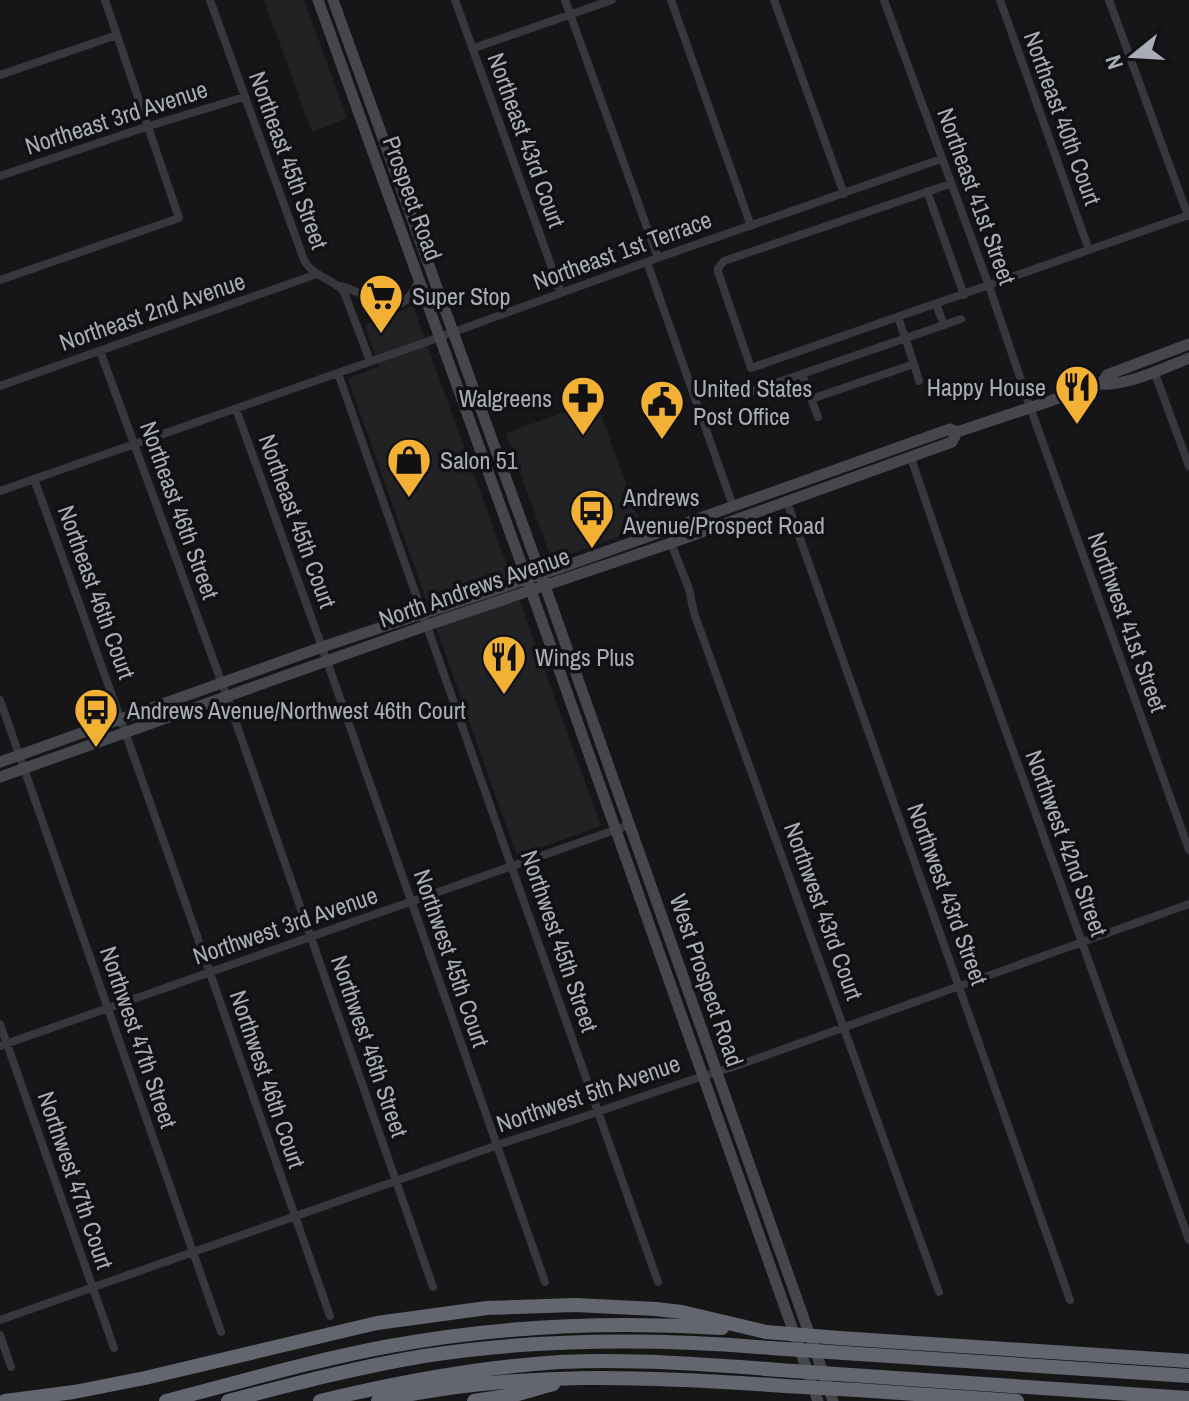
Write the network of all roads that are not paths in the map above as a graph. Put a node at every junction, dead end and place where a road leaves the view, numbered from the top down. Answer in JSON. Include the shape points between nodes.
{"nodes":[{"id":1,"x":105,"y":0,"type":"edge"},
{"id":2,"x":210,"y":0,"type":"edge"},
{"id":3,"x":318,"y":0,"type":"edge"},
{"id":4,"x":333,"y":0,"type":"edge"},
{"id":5,"x":455,"y":0,"type":"edge"},
{"id":6,"x":565,"y":0,"type":"edge"},
{"id":7,"x":612,"y":0,"type":"edge"},
{"id":8,"x":671,"y":0,"type":"edge"},
{"id":9,"x":774,"y":0,"type":"edge"},
{"id":10,"x":884,"y":0,"type":"edge"},
{"id":11,"x":1000,"y":0,"type":"edge"},
{"id":12,"x":1109,"y":0,"type":"edge"},
{"id":13,"x":570,"y":15,"type":"junction"},
{"id":14,"x":117,"y":35,"type":"junction"},
{"id":15,"x":474,"y":48,"type":"junction"},
{"id":16,"x":0,"y":75,"type":"edge"},
{"id":17,"x":364,"y":86,"type":"junction"},
{"id":18,"x":351,"y":91,"type":"junction"},
{"id":19,"x":244,"y":97,"type":"junction"},
{"id":20,"x":149,"y":126,"type":"junction"},
{"id":21,"x":941,"y":159,"type":"junction"},
{"id":22,"x":0,"y":176,"type":"edge"},
{"id":23,"x":950,"y":184,"type":"junction"},
{"id":24,"x":927,"y":191,"type":"junction"},
{"id":25,"x":844,"y":194,"type":"junction"},
{"id":26,"x":1188,"y":215,"type":"edge"},
{"id":27,"x":751,"y":226,"type":"junction"},
{"id":28,"x":1089,"y":250,"type":"junction"},
{"id":29,"x":658,"y":258,"type":"junction"},
{"id":30,"x":647,"y":262,"type":"junction"},
{"id":31,"x":317,"y":274,"type":"junction"},
{"id":32,"x":0,"y":280,"type":"edge"},
{"id":33,"x":419,"y":280,"type":"junction"},
{"id":34,"x":339,"y":286,"type":"junction"},
{"id":35,"x":989,"y":286,"type":"junction"},
{"id":36,"x":561,"y":293,"type":"junction"},
{"id":37,"x":964,"y":295,"type":"junction"},
{"id":38,"x":936,"y":304,"type":"junction"},
{"id":39,"x":898,"y":317,"type":"junction"},
{"id":40,"x":961,"y":319,"type":"dead end"},
{"id":41,"x":944,"y":325,"type":"junction"},
{"id":42,"x":453,"y":333,"type":"junction"},
{"id":43,"x":440,"y":337,"type":"junction"},
{"id":44,"x":905,"y":339,"type":"junction"},
{"id":45,"x":1189,"y":344,"type":"edge"},
{"id":46,"x":100,"y":351,"type":"junction"},
{"id":47,"x":1189,"y":358,"type":"edge"},
{"id":48,"x":370,"y":361,"type":"junction"},
{"id":49,"x":914,"y":364,"type":"junction"},
{"id":50,"x":1154,"y":371,"type":"junction"},
{"id":51,"x":338,"y":373,"type":"junction"},
{"id":52,"x":802,"y":374,"type":"junction"},
{"id":53,"x":919,"y":381,"type":"dead end"},
{"id":54,"x":1101,"y":384,"type":"junction"},
{"id":55,"x":0,"y":386,"type":"edge"},
{"id":56,"x":750,"y":392,"type":"dead end"},
{"id":57,"x":811,"y":399,"type":"junction"},
{"id":58,"x":1030,"y":407,"type":"junction"},
{"id":59,"x":236,"y":409,"type":"junction"},
{"id":60,"x":818,"y":417,"type":"dead end"},
{"id":61,"x":957,"y":432,"type":"junction"},
{"id":62,"x":134,"y":444,"type":"junction"},
{"id":63,"x":911,"y":458,"type":"junction"},
{"id":64,"x":1189,"y":466,"type":"edge"},
{"id":65,"x":34,"y":479,"type":"junction"},
{"id":66,"x":796,"y":484,"type":"junction"},
{"id":67,"x":0,"y":491,"type":"edge"},
{"id":68,"x":787,"y":502,"type":"junction"},
{"id":69,"x":733,"y":506,"type":"junction"},
{"id":70,"x":671,"y":543,"type":"junction"},
{"id":71,"x":541,"y":574,"type":"junction"},
{"id":72,"x":527,"y":578,"type":"junction"},
{"id":73,"x":545,"y":586,"type":"junction"},
{"id":74,"x":531,"y":591,"type":"junction"},
{"id":75,"x":423,"y":620,"type":"junction"},
{"id":76,"x":322,"y":647,"type":"junction"},
{"id":77,"x":327,"y":661,"type":"junction"},
{"id":78,"x":222,"y":683,"type":"junction"},
{"id":79,"x":227,"y":697,"type":"junction"},
{"id":80,"x":0,"y":700,"type":"edge"},
{"id":81,"x":122,"y":719,"type":"junction"},
{"id":82,"x":127,"y":733,"type":"junction"},
{"id":83,"x":20,"y":755,"type":"junction"},
{"id":84,"x":0,"y":762,"type":"edge"},
{"id":85,"x":25,"y":768,"type":"junction"},
{"id":86,"x":0,"y":777,"type":"edge"},
{"id":87,"x":629,"y":825,"type":"junction"},
{"id":88,"x":616,"y":830,"type":"junction"},
{"id":89,"x":1189,"y":850,"type":"edge"},
{"id":90,"x":513,"y":867,"type":"junction"},
{"id":91,"x":411,"y":902,"type":"junction"},
{"id":92,"x":1189,"y":904,"type":"edge"},
{"id":93,"x":310,"y":937,"type":"junction"},
{"id":94,"x":1082,"y":942,"type":"junction"},
{"id":95,"x":209,"y":972,"type":"junction"},
{"id":96,"x":960,"y":985,"type":"junction"},
{"id":97,"x":107,"y":1008,"type":"junction"},
{"id":98,"x":0,"y":1024,"type":"edge"},
{"id":99,"x":845,"y":1026,"type":"junction"},
{"id":100,"x":3,"y":1044,"type":"edge"},
{"id":101,"x":716,"y":1072,"type":"junction"},
{"id":102,"x":703,"y":1075,"type":"junction"},
{"id":103,"x":598,"y":1112,"type":"junction"},
{"id":104,"x":497,"y":1145,"type":"junction"},
{"id":105,"x":396,"y":1181,"type":"junction"},
{"id":106,"x":295,"y":1216,"type":"junction"},
{"id":107,"x":1189,"y":1240,"type":"edge"},
{"id":108,"x":194,"y":1251,"type":"junction"},
{"id":109,"x":545,"y":1282,"type":"dead end"},
{"id":110,"x":658,"y":1282,"type":"dead end"},
{"id":111,"x":92,"y":1287,"type":"junction"},
{"id":112,"x":433,"y":1287,"type":"dead end"},
{"id":113,"x":939,"y":1292,"type":"dead end"},
{"id":114,"x":1070,"y":1300,"type":"dead end"},
{"id":115,"x":330,"y":1316,"type":"dead end"},
{"id":116,"x":0,"y":1320,"type":"edge"},
{"id":117,"x":221,"y":1332,"type":"dead end"},
{"id":118,"x":766,"y":1332,"type":"junction"},
{"id":119,"x":0,"y":1335,"type":"edge"},
{"id":120,"x":114,"y":1348,"type":"dead end"},
{"id":121,"x":1189,"y":1361,"type":"edge"},
{"id":122,"x":11,"y":1367,"type":"dead end"},
{"id":123,"x":1189,"y":1376,"type":"edge"},
{"id":124,"x":577,"y":1377,"type":"junction"},
{"id":125,"x":1189,"y":1398,"type":"edge"},
{"id":126,"x":5,"y":1401,"type":"edge"},
{"id":127,"x":166,"y":1401,"type":"edge"},
{"id":128,"x":228,"y":1401,"type":"edge"},
{"id":129,"x":320,"y":1401,"type":"edge"},
{"id":130,"x":378,"y":1401,"type":"edge"},
{"id":131,"x":474,"y":1401,"type":"edge"},
{"id":132,"x":818,"y":1401,"type":"edge"},
{"id":133,"x":833,"y":1401,"type":"edge"},
{"id":134,"x":1017,"y":1401,"type":"edge"}],
"edges":[{"from":1,"to":14,"type":"street"},
{"from":2,"to":19,"type":"street","name":"Northeast 45th Street"},
{"from":3,"to":18,"type":"main road","name":"Prospect Road"},
{"from":4,"to":17,"type":"main road","name":"Prospect Road"},
{"from":5,"to":15,"type":"street","name":"Northeast 43rd Court"},
{"from":6,"to":13,"type":"street"},
{"from":7,"to":13,"type":"street"},
{"from":8,"to":27,"type":"street"},
{"from":9,"to":25,"type":"street"},
{"from":10,"to":21,"type":"street","name":"Northeast 41st Street"},
{"from":11,"to":28,"type":"street","name":"Northeast 40th Court"},
{"from":12,"to":26,"type":"street"},
{"from":13,"to":15,"type":"street"},
{"from":13,"to":29,"type":"street"},
{"from":14,"to":16,"type":"street"},
{"from":14,"to":20,"type":"street"},
{"from":15,"to":36,"type":"street","name":"Northeast 43rd Court"},
{"from":17,"to":18,"type":"main road"},
{"from":17,"to":42,"type":"main road","name":"Prospect Road"},
{"from":18,"to":33,"type":"main road","name":"Prospect Road"},
{"from":19,"to":20,"type":"street","name":"Northeast 3rd Avenue"},
{"from":19,"to":31,"type":"street","name":"Northeast 45th Street","via":[[302,254]]},
{"from":20,"to":22,"type":"street","name":"Northeast 3rd Avenue"},
{"from":20,"to":32,"type":"street","via":[[179,218]]},
{"from":21,"to":23,"type":"street","name":"Northeast 41st Street"},
{"from":21,"to":25,"type":"street","name":"Northeast 1st Terrace"},
{"from":23,"to":24,"type":"street"},
{"from":23,"to":35,"type":"street","name":"Northeast 41st Street"},
{"from":24,"to":37,"type":"street"},
{"from":24,"to":39,"type":"street","via":[[724,261],[718,268],[751,368]]},
{"from":25,"to":27,"type":"street","name":"Northeast 1st Terrace"},
{"from":26,"to":28,"type":"street"},
{"from":27,"to":29,"type":"street","name":"Northeast 1st Terrace"},
{"from":28,"to":35,"type":"street"},
{"from":29,"to":30,"type":"street","name":"Northeast 1st Terrace"},
{"from":30,"to":36,"type":"street","name":"Northeast 1st Terrace"},
{"from":30,"to":69,"type":"street"},
{"from":31,"to":34,"type":"street","name":"Northeast 45th Street"},
{"from":31,"to":46,"type":"street","name":"Northeast 2nd Avenue"},
{"from":33,"to":34,"type":"street","via":[[407,300],[392,305]]},
{"from":33,"to":43,"type":"main road","name":"Prospect Road"},
{"from":34,"to":48,"type":"street"},
{"from":35,"to":37,"type":"street"},
{"from":35,"to":58,"type":"street","name":"Northeast 41st Street"},
{"from":36,"to":42,"type":"street","name":"Northeast 1st Terrace"},
{"from":37,"to":38,"type":"street"},
{"from":38,"to":39,"type":"street"},
{"from":38,"to":41,"type":"street"},
{"from":39,"to":44,"type":"street"},
{"from":40,"to":41,"type":"street"},
{"from":41,"to":44,"type":"street"},
{"from":42,"to":43,"type":"street","name":"Northeast 1st Terrace"},
{"from":42,"to":71,"type":"main road","name":"Prospect Road"},
{"from":43,"to":48,"type":"street","name":"Northeast 1st Terrace"},
{"from":43,"to":72,"type":"main road","name":"Prospect Road"},
{"from":44,"to":49,"type":"street"},
{"from":44,"to":52,"type":"street"},
{"from":45,"to":54,"type":"main road","name":"North Andrews Avenue","via":[[1107,375]]},
{"from":46,"to":55,"type":"street","name":"Northeast 2nd Avenue"},
{"from":46,"to":62,"type":"street","name":"Northeast 46th Street"},
{"from":47,"to":50,"type":"main road","name":"North Andrews Avenue"},
{"from":48,"to":51,"type":"street","name":"Northeast 1st Terrace"},
{"from":49,"to":53,"type":"street"},
{"from":49,"to":57,"type":"street"},
{"from":50,"to":54,"type":"main road","name":"North Andrews Avenue"},
{"from":50,"to":64,"type":"street"},
{"from":51,"to":59,"type":"street","name":"Northeast 1st Terrace"},
{"from":51,"to":75,"type":"street"},
{"from":52,"to":56,"type":"street"},
{"from":52,"to":57,"type":"street"},
{"from":54,"to":58,"type":"main road","name":"North Andrews Avenue"},
{"from":57,"to":60,"type":"street"},
{"from":58,"to":61,"type":"main road","name":"North Andrews Avenue"},
{"from":58,"to":89,"type":"street","name":"Northwest 41st Street"},
{"from":59,"to":62,"type":"street","name":"Northeast 1st Terrace"},
{"from":59,"to":76,"type":"street","name":"Northeast 45th Court"},
{"from":61,"to":63,"type":"main road","name":"North Andrews Avenue","via":[[952,442]]},
{"from":61,"to":66,"type":"main road","name":"North Andrews Avenue","via":[[950,429]]},
{"from":62,"to":65,"type":"street","name":"Northeast 1st Terrace"},
{"from":62,"to":78,"type":"street","name":"Northeast 46th Street"},
{"from":63,"to":68,"type":"main road","name":"North Andrews Avenue"},
{"from":63,"to":94,"type":"street","name":"Northwest 42nd Street"},
{"from":65,"to":67,"type":"street","name":"Northeast 1st Terrace"},
{"from":65,"to":81,"type":"street","name":"Northeast 46th Court"},
{"from":66,"to":68,"type":"main road"},
{"from":66,"to":69,"type":"main road","name":"North Andrews Avenue"},
{"from":68,"to":70,"type":"main road","name":"North Andrews Avenue"},
{"from":68,"to":96,"type":"street","name":"Northwest 43rd Street"},
{"from":69,"to":71,"type":"main road","name":"North Andrews Avenue"},
{"from":70,"to":73,"type":"main road","name":"North Andrews Avenue"},
{"from":70,"to":99,"type":"street","name":"Northwest 43rd Court"},
{"from":71,"to":72,"type":"main road","name":"North Andrews Avenue"},
{"from":71,"to":73,"type":"main road","name":"West Prospect Road"},
{"from":72,"to":74,"type":"main road","name":"Prospect Road"},
{"from":72,"to":75,"type":"main road","name":"North Andrews Avenue"},
{"from":73,"to":74,"type":"main road","name":"North Andrews Avenue"},
{"from":73,"to":87,"type":"main road","name":"West Prospect Road"},
{"from":74,"to":75,"type":"main road","name":"North Andrews Avenue"},
{"from":74,"to":88,"type":"main road","name":"West Prospect Road"},
{"from":75,"to":76,"type":"main road","name":"North Andrews Avenue"},
{"from":75,"to":77,"type":"main road","name":"North Andrews Avenue"},
{"from":75,"to":90,"type":"street","name":"Northwest 45th Street"},
{"from":76,"to":77,"type":"street","name":"Northwest 45th Court"},
{"from":76,"to":78,"type":"main road","name":"North Andrews Avenue"},
{"from":77,"to":79,"type":"main road","name":"North Andrews Avenue"},
{"from":77,"to":91,"type":"street","name":"Northwest 45th Court"},
{"from":78,"to":79,"type":"street","name":"Northwest 46th Street"},
{"from":78,"to":81,"type":"main road","name":"North Andrews Avenue"},
{"from":79,"to":82,"type":"main road","name":"North Andrews Avenue"},
{"from":79,"to":93,"type":"street","name":"Northwest 46th Street"},
{"from":80,"to":83,"type":"street","name":"Northwest 47th Street"},
{"from":81,"to":82,"type":"street","name":"Northwest 46th Court"},
{"from":81,"to":83,"type":"main road","name":"North Andrews Avenue"},
{"from":82,"to":85,"type":"main road","name":"North Andrews Avenue"},
{"from":82,"to":95,"type":"street","name":"Northwest 46th Court"},
{"from":83,"to":84,"type":"main road","name":"North Andrews Avenue"},
{"from":83,"to":85,"type":"street","name":"Northwest 47th Street"},
{"from":85,"to":86,"type":"main road","name":"North Andrews Avenue"},
{"from":85,"to":97,"type":"street","name":"Northwest 47th Street"},
{"from":87,"to":88,"type":"street","name":"Northwest 3rd Avenue"},
{"from":87,"to":101,"type":"main road","name":"West Prospect Road"},
{"from":88,"to":90,"type":"street","name":"Northwest 3rd Avenue"},
{"from":88,"to":102,"type":"main road","name":"West Prospect Road"},
{"from":90,"to":91,"type":"street","name":"Northwest 3rd Avenue"},
{"from":90,"to":103,"type":"street","name":"Northwest 45th Street"},
{"from":91,"to":93,"type":"street","name":"Northwest 3rd Avenue"},
{"from":91,"to":104,"type":"street","name":"Northwest 45th Court"},
{"from":92,"to":94,"type":"street","name":"Northwest 5th Avenue"},
{"from":93,"to":95,"type":"street","name":"Northwest 3rd Avenue"},
{"from":93,"to":105,"type":"street","name":"Northwest 46th Street"},
{"from":94,"to":96,"type":"street","name":"Northwest 5th Avenue"},
{"from":94,"to":107,"type":"street","name":"Northwest 42nd Street"},
{"from":95,"to":97,"type":"street","name":"Northwest 3rd Avenue"},
{"from":95,"to":106,"type":"street","name":"Northwest 46th Court"},
{"from":96,"to":99,"type":"street","name":"Northwest 5th Avenue"},
{"from":96,"to":114,"type":"street","name":"Northwest 43rd Street"},
{"from":97,"to":100,"type":"street","name":"Northwest 3rd Avenue"},
{"from":97,"to":108,"type":"street","name":"Northwest 47th Street"},
{"from":98,"to":100,"type":"street","name":"Northwest 47th Court"},
{"from":99,"to":101,"type":"street","name":"Northwest 5th Avenue"},
{"from":99,"to":113,"type":"street","name":"Northwest 43rd Court"},
{"from":100,"to":111,"type":"street","name":"Northwest 47th Court"},
{"from":101,"to":102,"type":"street","name":"Northwest 5th Avenue"},
{"from":101,"to":133,"type":"main road","name":"West Prospect Road"},
{"from":102,"to":103,"type":"street","name":"Northwest 5th Avenue"},
{"from":102,"to":132,"type":"main road","name":"West Prospect Road"},
{"from":103,"to":104,"type":"street","name":"Northwest 5th Avenue"},
{"from":103,"to":110,"type":"street","name":"Northwest 45th Street"},
{"from":104,"to":105,"type":"street","name":"Northwest 5th Avenue"},
{"from":104,"to":109,"type":"street","name":"Northwest 45th Court"},
{"from":105,"to":106,"type":"street","name":"Northwest 5th Avenue"},
{"from":105,"to":112,"type":"street","name":"Northwest 46th Street"},
{"from":106,"to":108,"type":"street","name":"Northwest 5th Avenue"},
{"from":106,"to":115,"type":"street","name":"Northwest 46th Court"},
{"from":108,"to":111,"type":"street","name":"Northwest 5th Avenue"},
{"from":108,"to":117,"type":"street","name":"Northwest 47th Street"},
{"from":111,"to":116,"type":"street","name":"Northwest 5th Avenue"},
{"from":111,"to":120,"type":"street","name":"Northwest 47th Court"},
{"from":118,"to":121,"type":"highway","bridge":true},
{"from":118,"to":126,"type":"highway","via":[[645,1308],[487,1308],[377,1323],[145,1378]]},
{"from":118,"to":127,"type":"highway","via":[[614,1325],[452,1336],[356,1353]]},
{"from":119,"to":122,"type":"street"},
{"from":123,"to":128,"type":"highway","bridge":true,"via":[[646,1340],[582,1341],[423,1356]]},
{"from":124,"to":130,"type":"highway","via":[[482,1383]]},
{"from":124,"to":131,"type":"highway"},
{"from":124,"to":134,"type":"highway","bridge":true,"via":[[677,1378]]},
{"from":125,"to":129,"type":"highway","bridge":true,"via":[[660,1362],[495,1368]]}]}
